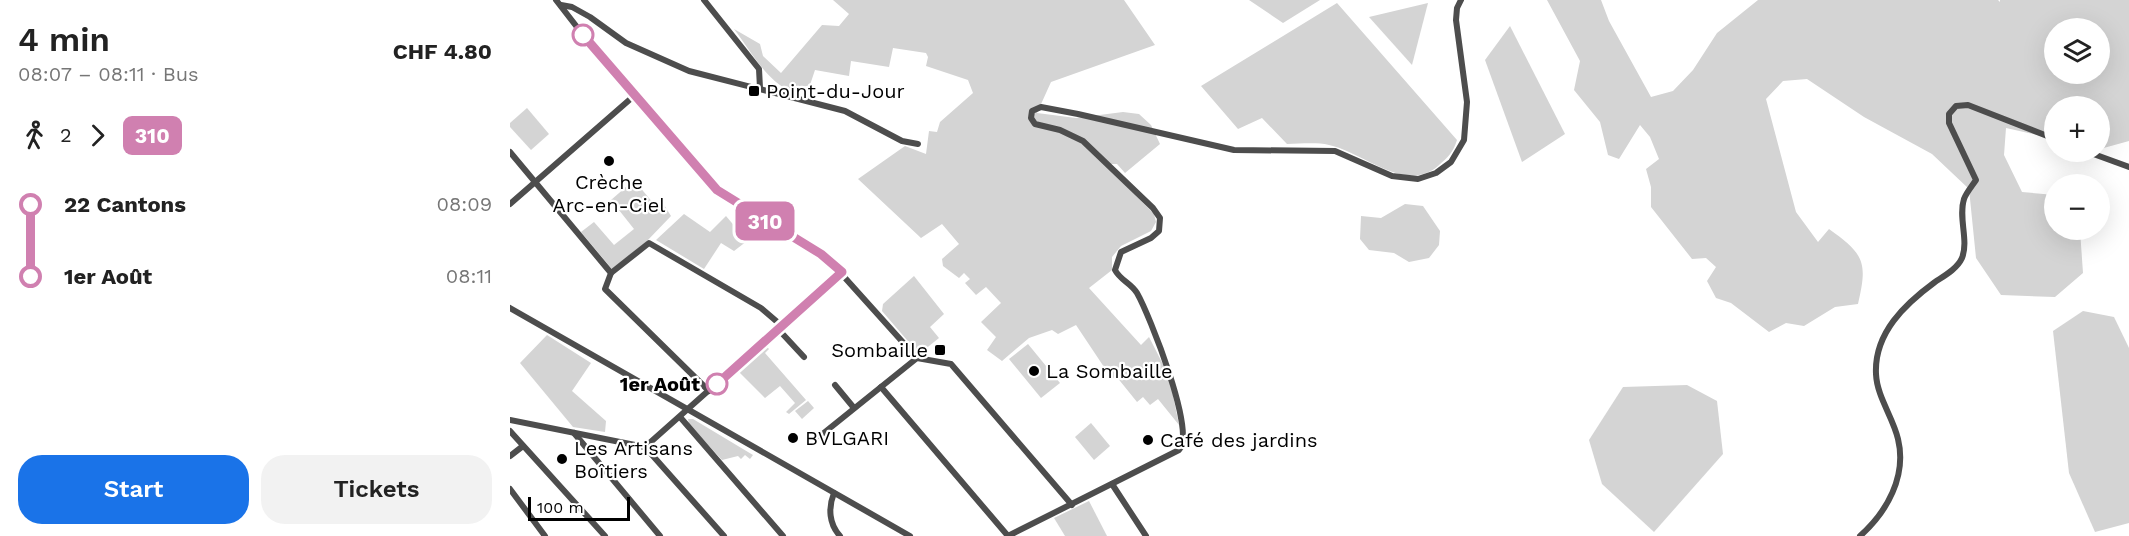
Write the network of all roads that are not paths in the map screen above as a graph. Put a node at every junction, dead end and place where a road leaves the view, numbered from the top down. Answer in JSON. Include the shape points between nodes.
{"nodes":[{"id":1,"x":704,"y":0,"type":"edge"},
{"id":2,"x":1461,"y":0,"type":"edge"},
{"id":3,"x":559,"y":3,"type":"edge"},
{"id":4,"x":760,"y":88,"type":"junction"},
{"id":5,"x":635,"y":95,"type":"junction"},
{"id":6,"x":2044,"y":135,"type":"edge"},
{"id":7,"x":918,"y":144,"type":"dead end"},
{"id":8,"x":510,"y":152,"type":"edge"},
{"id":9,"x":2110,"y":160,"type":"edge"},
{"id":10,"x":2129,"y":167,"type":"edge"},
{"id":11,"x":536,"y":181,"type":"junction"},
{"id":12,"x":510,"y":204,"type":"edge"},
{"id":13,"x":842,"y":272,"type":"junction"},
{"id":14,"x":611,"y":273,"type":"junction"},
{"id":15,"x":510,"y":308,"type":"edge"},
{"id":16,"x":780,"y":327,"type":"junction"},
{"id":17,"x":804,"y":357,"type":"dead end"},
{"id":18,"x":916,"y":358,"type":"junction"},
{"id":19,"x":835,"y":385,"type":"dead end"},
{"id":20,"x":881,"y":387,"type":"junction"},
{"id":21,"x":709,"y":391,"type":"junction"},
{"id":22,"x":854,"y":408,"type":"junction"},
{"id":23,"x":687,"y":410,"type":"junction"},
{"id":24,"x":680,"y":417,"type":"junction"},
{"id":25,"x":510,"y":420,"type":"edge"},
{"id":26,"x":510,"y":431,"type":"edge"},
{"id":27,"x":573,"y":433,"type":"junction"},
{"id":28,"x":820,"y":436,"type":"dead end"},
{"id":29,"x":523,"y":446,"type":"junction"},
{"id":30,"x":645,"y":447,"type":"junction"},
{"id":31,"x":510,"y":456,"type":"edge"},
{"id":32,"x":1112,"y":484,"type":"junction"},
{"id":33,"x":510,"y":489,"type":"edge"},
{"id":34,"x":834,"y":493,"type":"junction"},
{"id":35,"x":1072,"y":505,"type":"junction"},
{"id":36,"x":833,"y":529,"type":"junction"},
{"id":37,"x":545,"y":536,"type":"edge"},
{"id":38,"x":605,"y":536,"type":"edge"},
{"id":39,"x":660,"y":536,"type":"edge"},
{"id":40,"x":724,"y":536,"type":"edge"},
{"id":41,"x":783,"y":536,"type":"edge"},
{"id":42,"x":829,"y":536,"type":"edge"},
{"id":43,"x":840,"y":536,"type":"edge"},
{"id":44,"x":910,"y":536,"type":"edge"},
{"id":45,"x":1008,"y":536,"type":"edge"},
{"id":46,"x":1146,"y":536,"type":"edge"},
{"id":47,"x":1860,"y":536,"type":"edge"}],
"edges":[{"from":1,"to":4,"type":"street","via":[[759,69]]},
{"from":2,"to":32,"type":"street","via":[[1456,20],[1467,102],[1464,140],[1451,162],[1418,179],[1392,176],[1335,152],[1234,150],[1078,114],[1041,107],[1032,111],[1035,124],[1067,132],[1093,149],[1153,208],[1161,222],[1155,235],[1121,252],[1115,267],[1140,299],[1170,374],[1184,444]]},
{"from":3,"to":4,"type":"street","via":[[572,6],[626,43],[660,59],[689,71]]},
{"from":3,"to":5,"type":"street"},
{"from":4,"to":7,"type":"street","via":[[845,111],[902,141]]},
{"from":5,"to":11,"type":"street"},
{"from":5,"to":13,"type":"street","via":[[717,190],[821,254]]},
{"from":6,"to":47,"type":"street","via":[[1968,105],[1956,106],[1949,114],[1949,123],[1976,180],[1964,200],[1962,258],[1894,317],[1879,354],[1876,374],[1900,456],[1896,483],[1886,507]]},
{"from":8,"to":11,"type":"street"},
{"from":9,"to":10,"type":"street"},
{"from":11,"to":12,"type":"street"},
{"from":11,"to":14,"type":"street"},
{"from":13,"to":16,"type":"street"},
{"from":13,"to":18,"type":"street"},
{"from":14,"to":16,"type":"street","via":[[649,243],[761,308]]},
{"from":14,"to":21,"type":"street","via":[[605,289]]},
{"from":15,"to":23,"type":"street"},
{"from":16,"to":17,"type":"street"},
{"from":16,"to":21,"type":"street"},
{"from":18,"to":20,"type":"street"},
{"from":18,"to":35,"type":"street","via":[[944,361],[956,369]]},
{"from":19,"to":22,"type":"street"},
{"from":20,"to":22,"type":"street"},
{"from":20,"to":45,"type":"street"},
{"from":21,"to":23,"type":"street"},
{"from":22,"to":28,"type":"street"},
{"from":23,"to":24,"type":"street"},
{"from":23,"to":34,"type":"street"},
{"from":24,"to":30,"type":"street"},
{"from":24,"to":41,"type":"street"},
{"from":25,"to":27,"type":"street"},
{"from":26,"to":29,"type":"street"},
{"from":27,"to":30,"type":"street"},
{"from":27,"to":39,"type":"street"},
{"from":29,"to":31,"type":"street"},
{"from":29,"to":38,"type":"street"},
{"from":30,"to":40,"type":"street"},
{"from":32,"to":35,"type":"street"},
{"from":32,"to":46,"type":"street"},
{"from":33,"to":37,"type":"street"},
{"from":34,"to":36,"type":"street","via":[[830,514]]},
{"from":34,"to":44,"type":"street"},
{"from":35,"to":45,"type":"street"},
{"from":36,"to":42,"type":"street"},
{"from":36,"to":43,"type":"street"}]}
